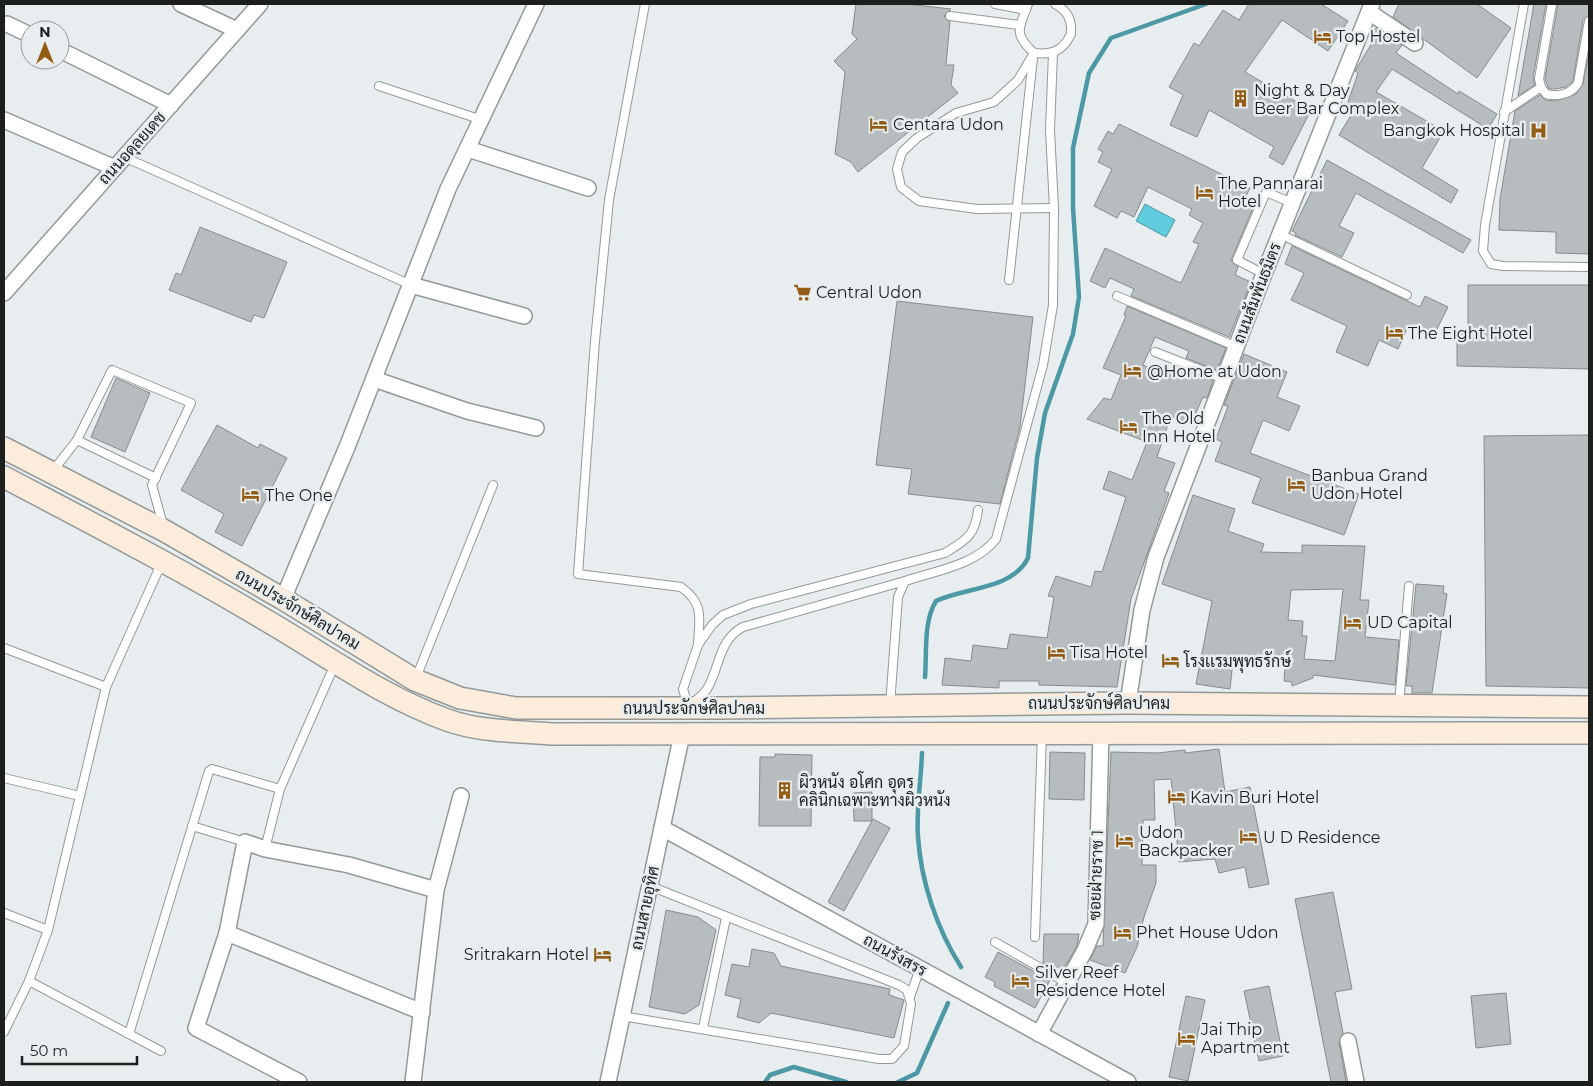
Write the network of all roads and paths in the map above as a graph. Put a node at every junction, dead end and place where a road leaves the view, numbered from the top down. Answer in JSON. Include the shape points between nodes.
{"nodes":[{"id":1,"x":181,"y":4,"type":"edge"},
{"id":2,"x":260,"y":4,"type":"edge"},
{"id":3,"x":536,"y":4,"type":"edge"},
{"id":4,"x":645,"y":4,"type":"edge"},
{"id":5,"x":995,"y":4,"type":"edge"},
{"id":6,"x":1035,"y":4,"type":"edge"},
{"id":7,"x":1056,"y":4,"type":"edge"},
{"id":8,"x":1524,"y":4,"type":"edge"},
{"id":9,"x":1552,"y":4,"type":"edge"},
{"id":10,"x":1027,"y":7,"type":"edge"},
{"id":11,"x":1370,"y":8,"type":"edge"},
{"id":12,"x":950,"y":16,"type":"dead end"},
{"id":13,"x":1589,"y":22,"type":"edge"},
{"id":14,"x":7,"y":24,"type":"dead end"},
{"id":15,"x":1019,"y":25,"type":"junction"},
{"id":16,"x":20,"y":30,"type":"edge"},
{"id":17,"x":236,"y":30,"type":"junction"},
{"id":18,"x":1415,"y":43,"type":"dead end"},
{"id":19,"x":1034,"y":53,"type":"junction"},
{"id":20,"x":1053,"y":53,"type":"junction"},
{"id":21,"x":70,"y":55,"type":"edge"},
{"id":22,"x":379,"y":86,"type":"dead end"},
{"id":23,"x":1540,"y":87,"type":"junction"},
{"id":24,"x":171,"y":105,"type":"junction"},
{"id":25,"x":1504,"y":112,"type":"junction"},
{"id":26,"x":4,"y":120,"type":"edge"},
{"id":27,"x":482,"y":120,"type":"junction"},
{"id":28,"x":468,"y":149,"type":"junction"},
{"id":29,"x":120,"y":162,"type":"junction"},
{"id":30,"x":588,"y":188,"type":"dead end"},
{"id":31,"x":1292,"y":203,"type":"junction"},
{"id":32,"x":1054,"y":208,"type":"junction"},
{"id":33,"x":1018,"y":210,"type":"junction"},
{"id":34,"x":1280,"y":234,"type":"junction"},
{"id":35,"x":1589,"y":267,"type":"edge"},
{"id":36,"x":1264,"y":274,"type":"junction"},
{"id":37,"x":1009,"y":280,"type":"dead end"},
{"id":38,"x":411,"y":285,"type":"junction"},
{"id":39,"x":4,"y":293,"type":"edge"},
{"id":40,"x":1407,"y":295,"type":"dead end"},
{"id":41,"x":1117,"y":296,"type":"dead end"},
{"id":42,"x":524,"y":316,"type":"dead end"},
{"id":43,"x":1237,"y":347,"type":"junction"},
{"id":44,"x":1155,"y":352,"type":"dead end"},
{"id":45,"x":374,"y":379,"type":"junction"},
{"id":46,"x":1224,"y":379,"type":"junction"},
{"id":47,"x":536,"y":428,"type":"dead end"},
{"id":48,"x":77,"y":440,"type":"junction"},
{"id":49,"x":4,"y":448,"type":"edge"},
{"id":50,"x":50,"y":473,"type":"junction"},
{"id":51,"x":4,"y":477,"type":"edge"},
{"id":52,"x":156,"y":478,"type":"junction"},
{"id":53,"x":493,"y":485,"type":"dead end"},
{"id":54,"x":978,"y":510,"type":"dead end"},
{"id":55,"x":165,"y":531,"type":"junction"},
{"id":56,"x":163,"y":560,"type":"junction"},
{"id":57,"x":905,"y":581,"type":"junction"},
{"id":58,"x":1410,"y":586,"type":"dead end"},
{"id":59,"x":283,"y":599,"type":"junction"},
{"id":60,"x":270,"y":622,"type":"junction"},
{"id":61,"x":698,"y":645,"type":"junction"},
{"id":62,"x":4,"y":648,"type":"edge"},
{"id":63,"x":334,"y":664,"type":"junction"},
{"id":64,"x":416,"y":680,"type":"junction"},
{"id":65,"x":106,"y":687,"type":"junction"},
{"id":66,"x":1128,"y":703,"type":"junction"},
{"id":67,"x":1399,"y":704,"type":"junction"},
{"id":68,"x":1450,"y":704,"type":"junction"},
{"id":69,"x":890,"y":705,"type":"junction"},
{"id":70,"x":1589,"y":707,"type":"edge"},
{"id":71,"x":688,"y":708,"type":"junction"},
{"id":72,"x":1449,"y":732,"type":"junction"},
{"id":73,"x":888,"y":733,"type":"junction"},
{"id":74,"x":1042,"y":733,"type":"junction"},
{"id":75,"x":1101,"y":733,"type":"junction"},
{"id":76,"x":1128,"y":733,"type":"junction"},
{"id":77,"x":1397,"y":733,"type":"junction"},
{"id":78,"x":1589,"y":733,"type":"edge"},
{"id":79,"x":682,"y":734,"type":"junction"},
{"id":80,"x":4,"y":778,"type":"edge"},
{"id":81,"x":280,"y":789,"type":"junction"},
{"id":82,"x":80,"y":796,"type":"junction"},
{"id":83,"x":461,"y":796,"type":"dead end"},
{"id":84,"x":192,"y":826,"type":"junction"},
{"id":85,"x":662,"y":828,"type":"junction"},
{"id":86,"x":245,"y":842,"type":"junction"},
{"id":87,"x":265,"y":849,"type":"junction"},
{"id":88,"x":650,"y":886,"type":"junction"},
{"id":89,"x":436,"y":890,"type":"junction"},
{"id":90,"x":4,"y":913,"type":"edge"},
{"id":91,"x":726,"y":918,"type":"junction"},
{"id":92,"x":48,"y":930,"type":"junction"},
{"id":93,"x":227,"y":933,"type":"junction"},
{"id":94,"x":1035,"y":936,"type":"dead end"},
{"id":95,"x":995,"y":942,"type":"dead end"},
{"id":96,"x":920,"y":968,"type":"junction"},
{"id":97,"x":29,"y":981,"type":"junction"},
{"id":98,"x":1067,"y":983,"type":"junction"},
{"id":99,"x":910,"y":997,"type":"junction"},
{"id":100,"x":422,"y":1012,"type":"junction"},
{"id":101,"x":622,"y":1016,"type":"junction"},
{"id":102,"x":703,"y":1028,"type":"junction"},
{"id":103,"x":4,"y":1032,"type":"edge"},
{"id":104,"x":129,"y":1034,"type":"junction"},
{"id":105,"x":1039,"y":1034,"type":"junction"},
{"id":106,"x":1348,"y":1041,"type":"dead end"},
{"id":107,"x":161,"y":1050,"type":"dead end"},
{"id":108,"x":299,"y":1082,"type":"edge"},
{"id":109,"x":413,"y":1082,"type":"edge"},
{"id":110,"x":608,"y":1082,"type":"edge"},
{"id":111,"x":1128,"y":1082,"type":"edge"},
{"id":112,"x":1356,"y":1082,"type":"edge"}],
"edges":[{"from":1,"to":17,"type":"street"},
{"from":2,"to":17,"type":"street","name":"ถนนอดุลยเดช"},
{"from":3,"to":27,"type":"street"},
{"from":4,"to":61,"type":"lane","via":[[609,200],[578,574],[681,587],[693,596],[700,610]]},
{"from":5,"to":10,"type":"lane"},
{"from":6,"to":10,"type":"lane"},
{"from":7,"to":20,"type":"lane","via":[[1069,17],[1071,34],[1061,49]]},
{"from":8,"to":25,"type":"lane"},
{"from":9,"to":23,"type":"lane"},
{"from":10,"to":15,"type":"lane"},
{"from":11,"to":18,"type":"street"},
{"from":11,"to":31,"type":"street","name":"ถนนสัมพันธมิตร"},
{"from":12,"to":15,"type":"lane"},
{"from":13,"to":23,"type":"lane","via":[[1575,89],[1551,95]]},
{"from":14,"to":16,"type":"street"},
{"from":15,"to":19,"type":"lane","via":[[1022,41]]},
{"from":17,"to":24,"type":"street","name":"ถนนอดุลยเดช"},
{"from":19,"to":20,"type":"lane"},
{"from":19,"to":33,"type":"lane"},
{"from":19,"to":33,"type":"lane","via":[[1018,80],[994,102],[956,113],[917,138],[902,152],[897,169],[901,187],[919,201],[977,209]]},
{"from":20,"to":32,"type":"lane","via":[[1050,130]]},
{"from":21,"to":24,"type":"street"},
{"from":22,"to":27,"type":"lane"},
{"from":23,"to":25,"type":"lane"},
{"from":24,"to":29,"type":"street","name":"ถนนอดุลยเดช"},
{"from":25,"to":35,"type":"lane","via":[[1482,244],[1485,258],[1491,264],[1503,266]]},
{"from":26,"to":29,"type":"street"},
{"from":27,"to":28,"type":"street"},
{"from":28,"to":30,"type":"street"},
{"from":28,"to":38,"type":"street","via":[[448,189]]},
{"from":29,"to":38,"type":"lane"},
{"from":29,"to":39,"type":"street","name":"ถนนอดุลยเดช"},
{"from":31,"to":34,"type":"street","name":"ถนนสัมพันธมิตร"},
{"from":31,"to":36,"type":"lane","via":[[1266,192],[1237,260]]},
{"from":32,"to":33,"type":"lane"},
{"from":32,"to":57,"type":"lane","via":[[1052,305],[1043,365],[996,539],[966,561]]},
{"from":33,"to":37,"type":"lane"},
{"from":34,"to":36,"type":"street","name":"ถนนสัมพันธมิตร"},
{"from":34,"to":40,"type":"lane"},
{"from":36,"to":43,"type":"street","name":"ถนนสัมพันธมิตร"},
{"from":38,"to":42,"type":"street"},
{"from":38,"to":45,"type":"street"},
{"from":41,"to":43,"type":"lane"},
{"from":43,"to":46,"type":"street","name":"ถนนสัมพันธมิตร"},
{"from":44,"to":46,"type":"lane"},
{"from":45,"to":47,"type":"street","via":[[466,411]]},
{"from":45,"to":59,"type":"street"},
{"from":46,"to":66,"type":"street","name":"ถนนสัมพันธมิตร","via":[[1156,557],[1142,610]]},
{"from":48,"to":50,"type":"lane"},
{"from":48,"to":52,"type":"lane"},
{"from":48,"to":52,"type":"lane","via":[[112,370],[191,403]]},
{"from":49,"to":50,"type":"street","name":"ถนนประจักษ์ศิลปาคม"},
{"from":50,"to":55,"type":"street","name":"ถนนประจักษ์ศิลปาคม"},
{"from":51,"to":56,"type":"street","name":"ถนนประจักษ์ศิลปาคม"},
{"from":52,"to":55,"type":"lane","via":[[152,485]]},
{"from":53,"to":64,"type":"lane"},
{"from":54,"to":61,"type":"lane","via":[[974,531],[945,553],[737,608],[712,624]]},
{"from":55,"to":59,"type":"street","name":"ถนนประจักษ์ศิลปาคม"},
{"from":56,"to":60,"type":"street","name":"ถนนประจักษ์ศิลปาคม"},
{"from":56,"to":65,"type":"lane"},
{"from":57,"to":69,"type":"lane","via":[[898,597]]},
{"from":57,"to":71,"type":"lane","via":[[734,631],[724,645],[706,690]]},
{"from":58,"to":67,"type":"lane"},
{"from":59,"to":60,"type":"street"},
{"from":59,"to":64,"type":"street","name":"ถนนประจักษ์ศิลปาคม"},
{"from":60,"to":63,"type":"street","name":"ถนนประจักษ์ศิลปาคม"},
{"from":61,"to":71,"type":"lane","via":[[683,689]]},
{"from":62,"to":65,"type":"lane"},
{"from":63,"to":79,"type":"street","name":"ถนนประจักษ์ศิลปาคม","via":[[416,706],[448,720],[474,726],[551,734]]},
{"from":63,"to":81,"type":"lane"},
{"from":64,"to":71,"type":"street","name":"ถนนประจักษ์ศิลปาคม","via":[[460,698],[516,708]]},
{"from":65,"to":82,"type":"lane"},
{"from":66,"to":67,"type":"street","name":"ถนนประจักษ์ศิลปาคม"},
{"from":66,"to":69,"type":"street","name":"ถนนประจักษ์ศิลปาคม"},
{"from":66,"to":76,"type":"street"},
{"from":67,"to":68,"type":"street","name":"ถนนประจักษ์ศิลปาคม"},
{"from":67,"to":77,"type":"street"},
{"from":68,"to":70,"type":"street","name":"ถนนประจักษ์ศิลปาคม"},
{"from":68,"to":72,"type":"street"},
{"from":69,"to":71,"type":"street","name":"ถนนประจักษ์ศิลปาคม"},
{"from":69,"to":73,"type":"street"},
{"from":71,"to":79,"type":"street"},
{"from":72,"to":77,"type":"street","name":"ถนนประจักษ์ศิลปาคม"},
{"from":72,"to":78,"type":"street","name":"ถนนประจักษ์ศิลปาคม"},
{"from":73,"to":74,"type":"street","name":"ถนนประจักษ์ศิลปาคม"},
{"from":73,"to":79,"type":"street","name":"ถนนประจักษ์ศิลปาคม"},
{"from":74,"to":75,"type":"street","name":"ถนนประจักษ์ศิลปาคม"},
{"from":74,"to":94,"type":"lane"},
{"from":75,"to":76,"type":"street","name":"ถนนประจักษ์ศิลปาคม"},
{"from":75,"to":98,"type":"street","name":"ซอยฝ่ายราช 1","via":[[1096,924]]},
{"from":76,"to":77,"type":"street","name":"ถนนประจักษ์ศิลปาคม"},
{"from":79,"to":85,"type":"street","name":"ถนนสายอุทิศ"},
{"from":80,"to":82,"type":"lane"},
{"from":81,"to":84,"type":"lane","via":[[212,769]]},
{"from":81,"to":87,"type":"lane"},
{"from":82,"to":92,"type":"lane"},
{"from":83,"to":89,"type":"street"},
{"from":84,"to":86,"type":"lane"},
{"from":84,"to":104,"type":"lane"},
{"from":85,"to":88,"type":"street","name":"ถนนสายอุทิศ"},
{"from":85,"to":96,"type":"street","name":"ถนนรังสรร"},
{"from":86,"to":87,"type":"street"},
{"from":86,"to":93,"type":"street"},
{"from":87,"to":89,"type":"street","via":[[349,865]]},
{"from":88,"to":91,"type":"lane"},
{"from":88,"to":101,"type":"street","name":"ถนนสายอุทิศ"},
{"from":89,"to":100,"type":"street"},
{"from":90,"to":92,"type":"lane"},
{"from":91,"to":99,"type":"lane","via":[[899,985],[907,990]]},
{"from":91,"to":102,"type":"lane"},
{"from":92,"to":97,"type":"lane"},
{"from":93,"to":100,"type":"street"},
{"from":93,"to":108,"type":"street","via":[[196,1028]]},
{"from":95,"to":98,"type":"lane"},
{"from":96,"to":99,"type":"lane"},
{"from":96,"to":105,"type":"street","name":"ถนนรังสรร"},
{"from":97,"to":103,"type":"lane"},
{"from":97,"to":104,"type":"lane"},
{"from":98,"to":105,"type":"street","name":"ซอยฝ่ายราช 1"},
{"from":99,"to":102,"type":"lane","via":[[904,1046],[892,1059]]},
{"from":100,"to":109,"type":"street"},
{"from":101,"to":102,"type":"lane"},
{"from":101,"to":110,"type":"street","name":"ถนนสายอุทิศ"},
{"from":104,"to":107,"type":"lane"},
{"from":105,"to":111,"type":"street","name":"ถนนรังสรร"},
{"from":106,"to":112,"type":"street"}]}
